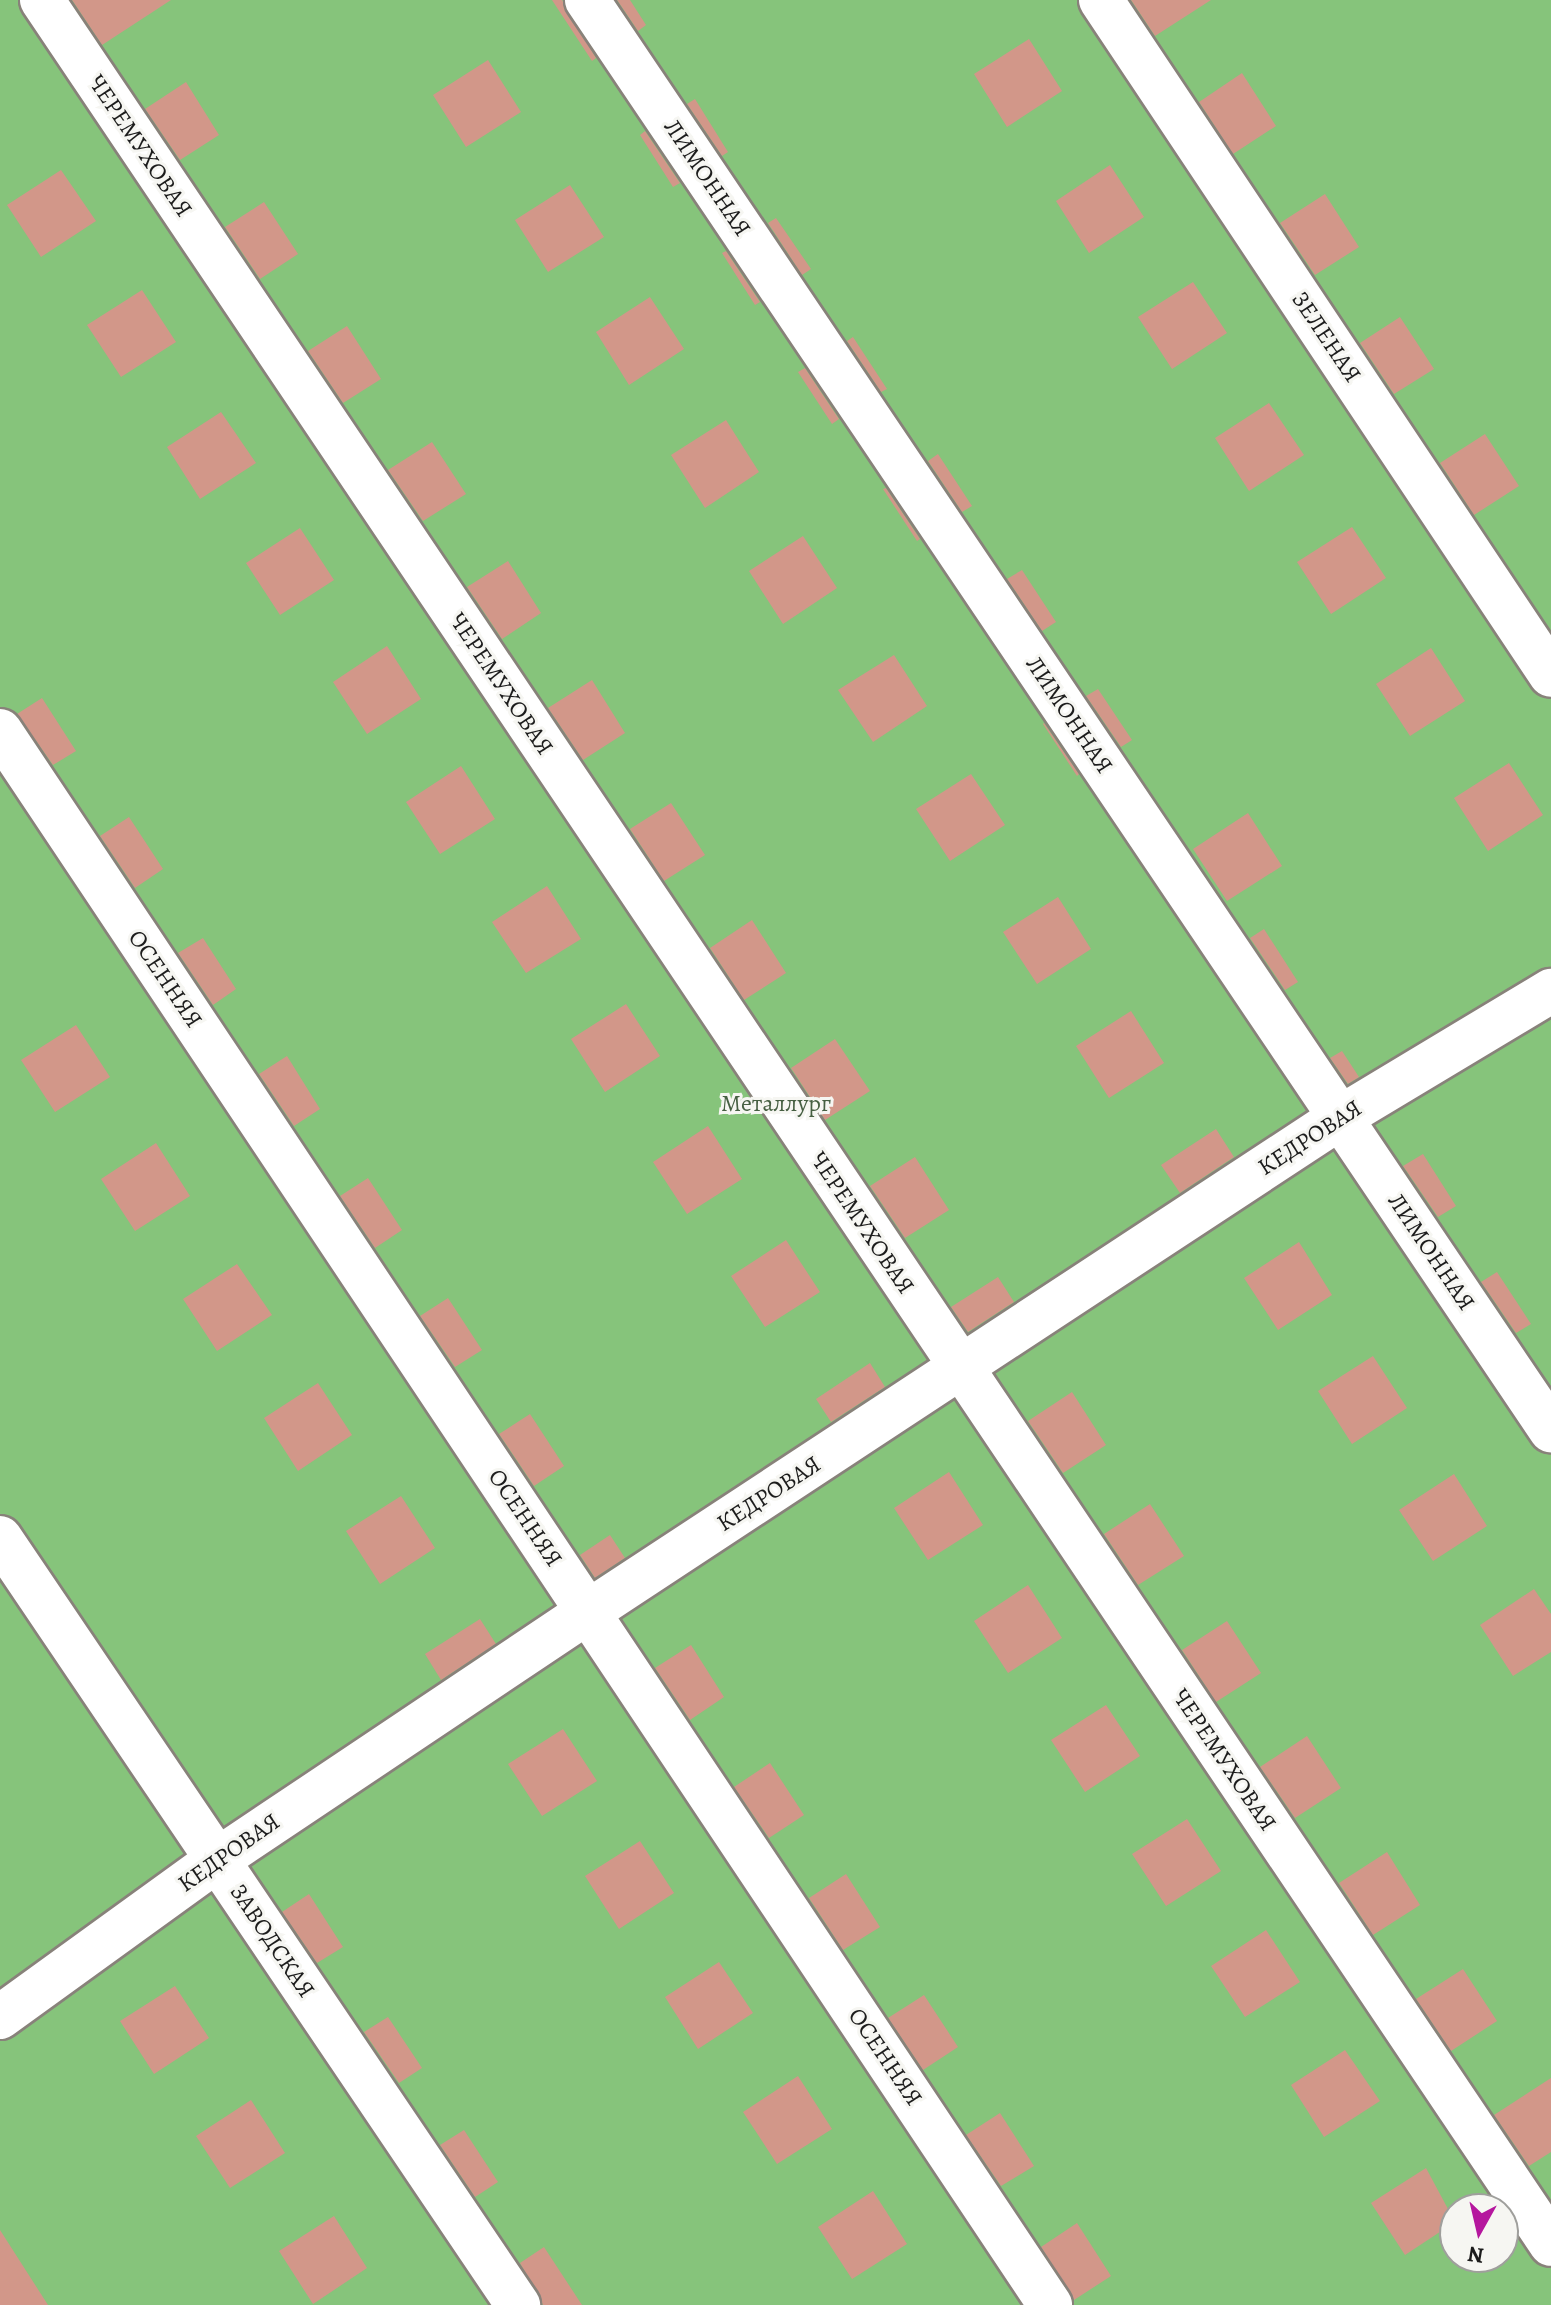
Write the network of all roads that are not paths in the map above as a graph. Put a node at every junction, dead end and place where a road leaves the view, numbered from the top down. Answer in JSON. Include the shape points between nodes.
{"nodes":[{"id":1,"x":42,"y":0,"type":"edge"},
{"id":2,"x":587,"y":0,"type":"edge"},
{"id":3,"x":1101,"y":0,"type":"edge"},
{"id":4,"x":1551,"y":675,"type":"edge"},
{"id":5,"x":0,"y":731,"type":"edge"},
{"id":6,"x":1551,"y":991,"type":"edge"},
{"id":7,"x":1341,"y":1117,"type":"junction"},
{"id":8,"x":960,"y":1370,"type":"junction"},
{"id":9,"x":1551,"y":1430,"type":"edge"},
{"id":10,"x":0,"y":1538,"type":"edge"},
{"id":11,"x":588,"y":1612,"type":"junction"},
{"id":12,"x":217,"y":1860,"type":"junction"},
{"id":13,"x":0,"y":2017,"type":"edge"},
{"id":14,"x":1551,"y":2244,"type":"edge"},
{"id":15,"x":518,"y":2305,"type":"edge"},
{"id":16,"x":1050,"y":2305,"type":"edge"}],
"edges":[{"from":1,"to":8,"type":"street","name":"ЧЕРЕМУХОВАЯ"},
{"from":2,"to":7,"type":"street","name":"ЛИМОННАЯ"},
{"from":3,"to":4,"type":"street","name":"ЗЕЛЕНАЯ"},
{"from":5,"to":11,"type":"street","name":"ОСЕННЯЯ"},
{"from":6,"to":7,"type":"street","name":"КЕДРОВАЯ"},
{"from":7,"to":8,"type":"street","name":"КЕДРОВАЯ"},
{"from":7,"to":9,"type":"street","name":"ЛИМОННАЯ"},
{"from":8,"to":11,"type":"street","name":"КЕДРОВАЯ"},
{"from":8,"to":14,"type":"street","name":"ЧЕРЕМУХОВАЯ"},
{"from":10,"to":12,"type":"street","name":"ЗАВОДСКАЯ"},
{"from":11,"to":12,"type":"street","name":"КЕДРОВАЯ"},
{"from":11,"to":16,"type":"street","name":"ОСЕННЯЯ"},
{"from":12,"to":13,"type":"street","name":"КЕДРОВАЯ"},
{"from":12,"to":15,"type":"street","name":"ЗАВОДСКАЯ"}]}
